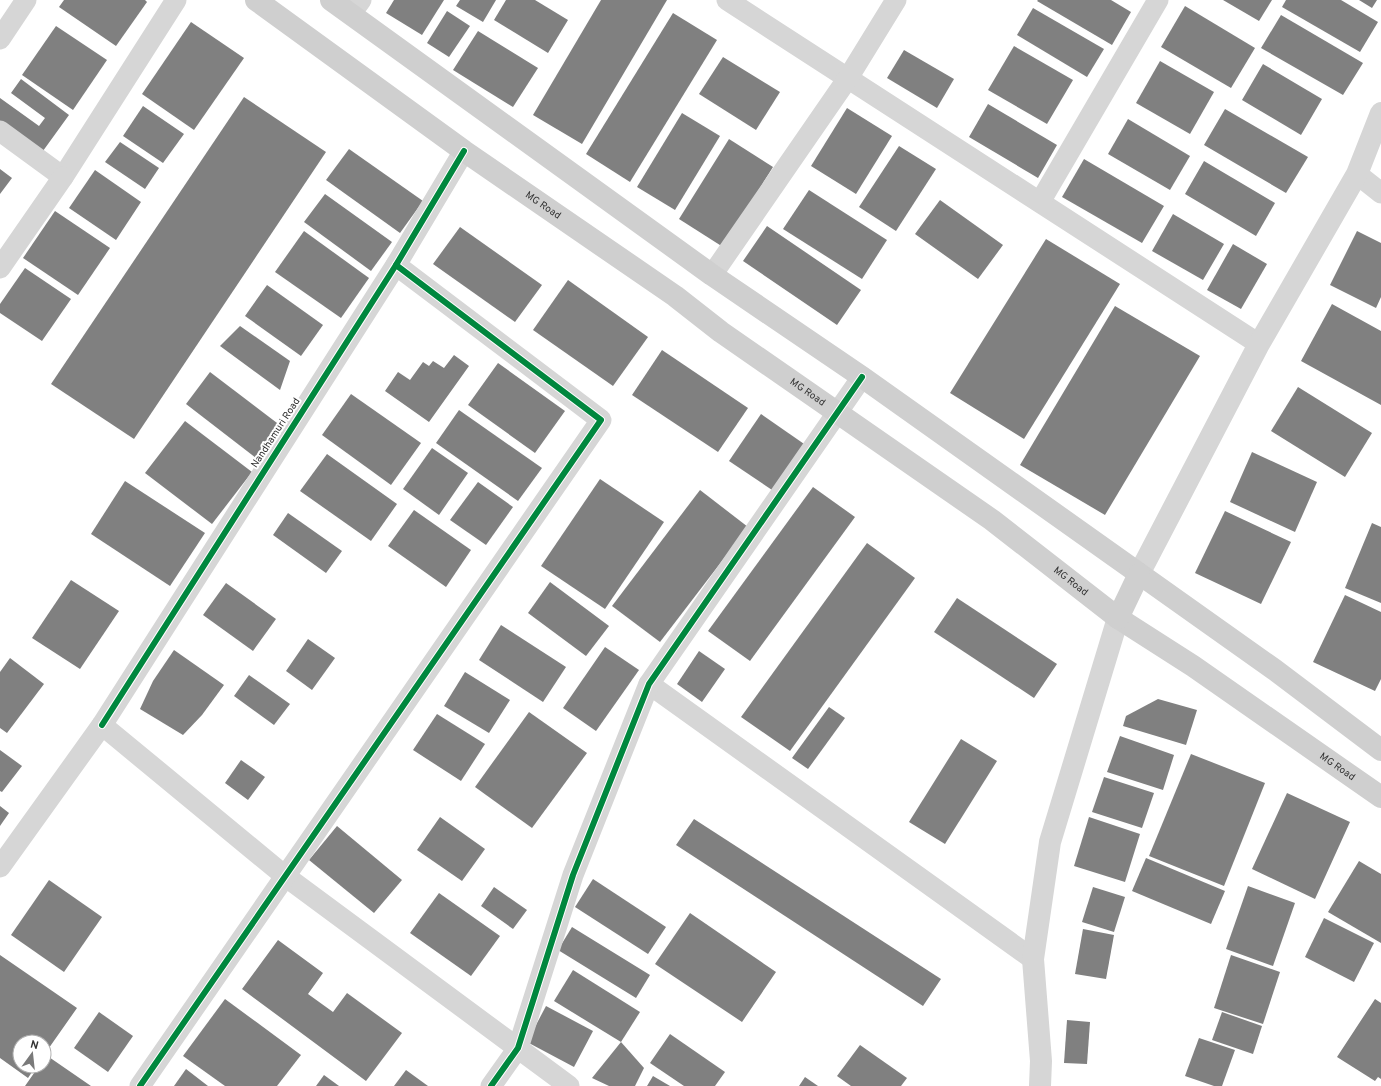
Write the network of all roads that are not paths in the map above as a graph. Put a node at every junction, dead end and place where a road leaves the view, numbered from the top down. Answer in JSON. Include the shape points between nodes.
{"nodes":[{"id":1,"x":26,"y":0,"type":"edge"},
{"id":2,"x":176,"y":0,"type":"edge"},
{"id":3,"x":256,"y":0,"type":"edge"},
{"id":4,"x":331,"y":0,"type":"edge"},
{"id":5,"x":727,"y":0,"type":"edge"},
{"id":6,"x":896,"y":0,"type":"edge"},
{"id":7,"x":1158,"y":0,"type":"edge"},
{"id":8,"x":356,"y":7,"type":"edge"},
{"id":9,"x":0,"y":39,"type":"edge"},
{"id":10,"x":848,"y":78,"type":"junction"},
{"id":11,"x":1381,"y":113,"type":"edge"},
{"id":12,"x":0,"y":131,"type":"edge"},
{"id":13,"x":464,"y":151,"type":"junction"},
{"id":14,"x":1357,"y":174,"type":"junction"},
{"id":15,"x":63,"y":177,"type":"junction"},
{"id":16,"x":1381,"y":193,"type":"edge"},
{"id":17,"x":1040,"y":202,"type":"junction"},
{"id":18,"x":396,"y":265,"type":"junction"},
{"id":19,"x":0,"y":268,"type":"edge"},
{"id":20,"x":712,"y":274,"type":"junction"},
{"id":21,"x":1259,"y":344,"type":"junction"},
{"id":22,"x":862,"y":377,"type":"junction"},
{"id":23,"x":837,"y":412,"type":"junction"},
{"id":24,"x":1139,"y":574,"type":"junction"},
{"id":25,"x":1118,"y":618,"type":"junction"},
{"id":26,"x":649,"y":684,"type":"junction"},
{"id":27,"x":102,"y":725,"type":"junction"},
{"id":28,"x":1381,"y":750,"type":"edge"},
{"id":29,"x":1381,"y":797,"type":"edge"},
{"id":30,"x":0,"y":867,"type":"edge"},
{"id":31,"x":285,"y":876,"type":"junction"},
{"id":32,"x":1033,"y":959,"type":"junction"},
{"id":33,"x":518,"y":1048,"type":"junction"},
{"id":34,"x":140,"y":1086,"type":"edge"},
{"id":35,"x":491,"y":1086,"type":"edge"},
{"id":36,"x":569,"y":1086,"type":"edge"},
{"id":37,"x":1040,"y":1086,"type":"edge"}],
"edges":[{"from":1,"to":9,"type":"street"},
{"from":2,"to":15,"type":"street"},
{"from":3,"to":13,"type":"main road","name":"MG Road"},
{"from":4,"to":8,"type":"main road"},
{"from":5,"to":10,"type":"street"},
{"from":6,"to":10,"type":"street"},
{"from":7,"to":17,"type":"street"},
{"from":8,"to":20,"type":"main road"},
{"from":10,"to":17,"type":"street"},
{"from":10,"to":20,"type":"street"},
{"from":11,"to":14,"type":"street"},
{"from":12,"to":15,"type":"street"},
{"from":13,"to":18,"type":"street","name":"Nandhamuri Road"},
{"from":13,"to":23,"type":"main road","name":"MG Road","via":[[675,296],[721,332]]},
{"from":14,"to":16,"type":"street"},
{"from":14,"to":21,"type":"street"},
{"from":15,"to":19,"type":"street"},
{"from":17,"to":21,"type":"street"},
{"from":18,"to":27,"type":"street","name":"Nandhamuri Road"},
{"from":18,"to":31,"type":"street","via":[[601,420]]},
{"from":20,"to":22,"type":"main road"},
{"from":21,"to":24,"type":"street"},
{"from":22,"to":23,"type":"street"},
{"from":22,"to":24,"type":"main road"},
{"from":23,"to":25,"type":"main road","name":"MG Road","via":[[992,520]]},
{"from":23,"to":26,"type":"street"},
{"from":24,"to":25,"type":"main road"},
{"from":24,"to":28,"type":"main road","via":[[1275,670]]},
{"from":25,"to":29,"type":"main road","name":"MG Road","via":[[1193,666]]},
{"from":25,"to":32,"type":"street","via":[[1050,842]]},
{"from":26,"to":32,"type":"street"},
{"from":26,"to":33,"type":"street","via":[[573,875]]},
{"from":27,"to":30,"type":"street","name":"Nandhamuri Road"},
{"from":27,"to":31,"type":"street"},
{"from":31,"to":33,"type":"street"},
{"from":31,"to":34,"type":"street"},
{"from":32,"to":37,"type":"street","via":[[1041,1061]]},
{"from":33,"to":35,"type":"street"},
{"from":33,"to":36,"type":"street"}]}
